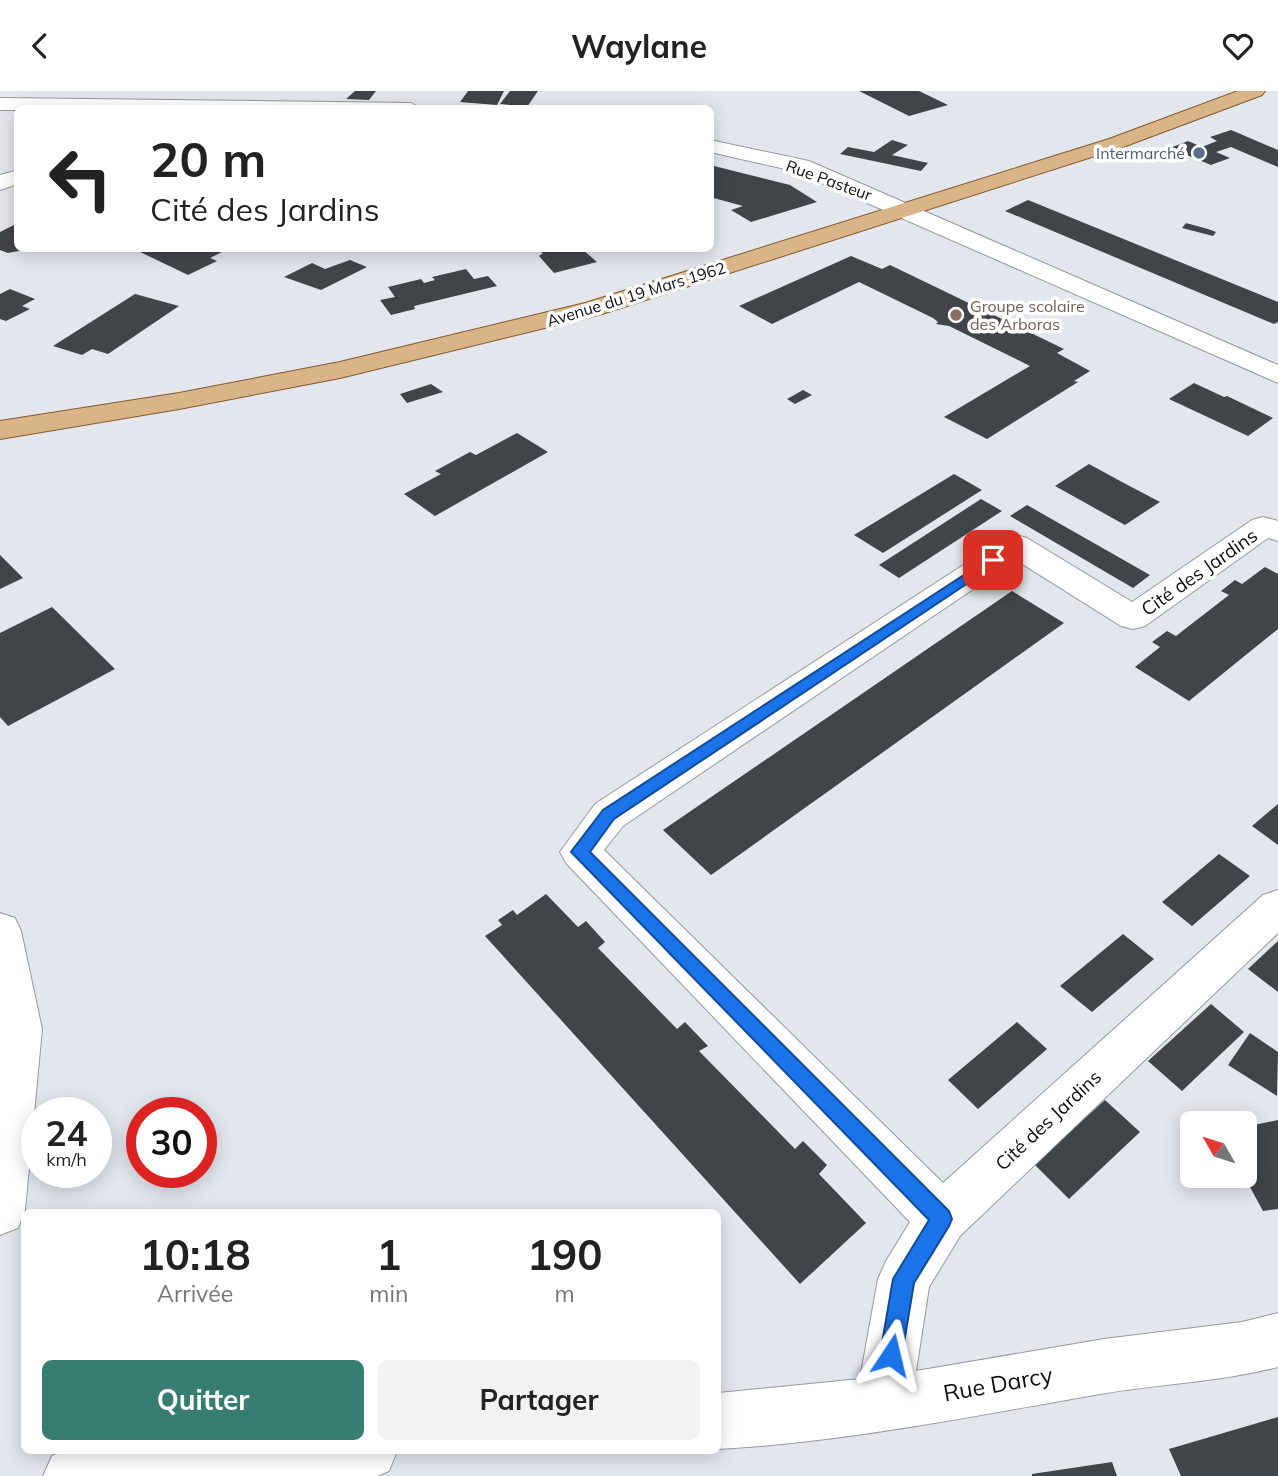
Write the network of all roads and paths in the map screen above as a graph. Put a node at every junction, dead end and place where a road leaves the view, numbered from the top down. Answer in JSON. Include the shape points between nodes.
{"nodes":[{"id":1,"x":1219,"y":91,"type":"edge"},
{"id":2,"x":1255,"y":91,"type":"edge"},
{"id":3,"x":0,"y":104,"type":"edge"},
{"id":4,"x":59,"y":105,"type":"edge"},
{"id":5,"x":714,"y":147,"type":"edge"},
{"id":6,"x":896,"y":206,"type":"junction"},
{"id":7,"x":1278,"y":375,"type":"edge"},
{"id":8,"x":0,"y":410,"type":"edge"},
{"id":9,"x":0,"y":430,"type":"edge"},
{"id":10,"x":1278,"y":531,"type":"edge"},
{"id":11,"x":1278,"y":907,"type":"edge"},
{"id":12,"x":0,"y":931,"type":"edge"},
{"id":13,"x":0,"y":1210,"type":"edge"},
{"id":14,"x":942,"y":1219,"type":"junction"},
{"id":15,"x":1278,"y":1340,"type":"edge"},
{"id":16,"x":883,"y":1405,"type":"junction"},
{"id":17,"x":721,"y":1421,"type":"edge"},
{"id":18,"x":333,"y":1454,"type":"edge"},
{"id":19,"x":72,"y":1476,"type":"edge"}],
"edges":[{"from":1,"to":6,"type":"main road","name":"Avenue du 19 Mars 1962"},
{"from":2,"to":6,"type":"main road","name":"Avenue du 19 Mars 1962","via":[[1191,117]]},
{"from":3,"to":4,"type":"street"},
{"from":5,"to":6,"type":"street","name":"Rue Pasteur","via":[[801,166]]},
{"from":6,"to":7,"type":"street","name":"Rue Pasteur"},
{"from":6,"to":8,"type":"main road","name":"Avenue du 19 Mars 1962","via":[[609,286],[374,342],[256,368]]},
{"from":6,"to":9,"type":"main road","name":"Avenue du 19 Mars 1962","via":[[660,290],[501,333],[232,391]]},
{"from":10,"to":14,"type":"street","name":"Cité des Jardins","via":[[1263,527],[1133,618],[1016,545],[608,815],[580,852]]},
{"from":11,"to":14,"type":"street","name":"Cité des Jardins"},
{"from":12,"to":13,"type":"street","via":[[19,1029]]},
{"from":14,"to":16,"type":"street","name":"Cité des Jardins","via":[[904,1279]]},
{"from":15,"to":16,"type":"street","name":"Rue Darcy"},
{"from":16,"to":17,"type":"street","name":"Rue Darcy"},
{"from":18,"to":19,"type":"street"}]}
